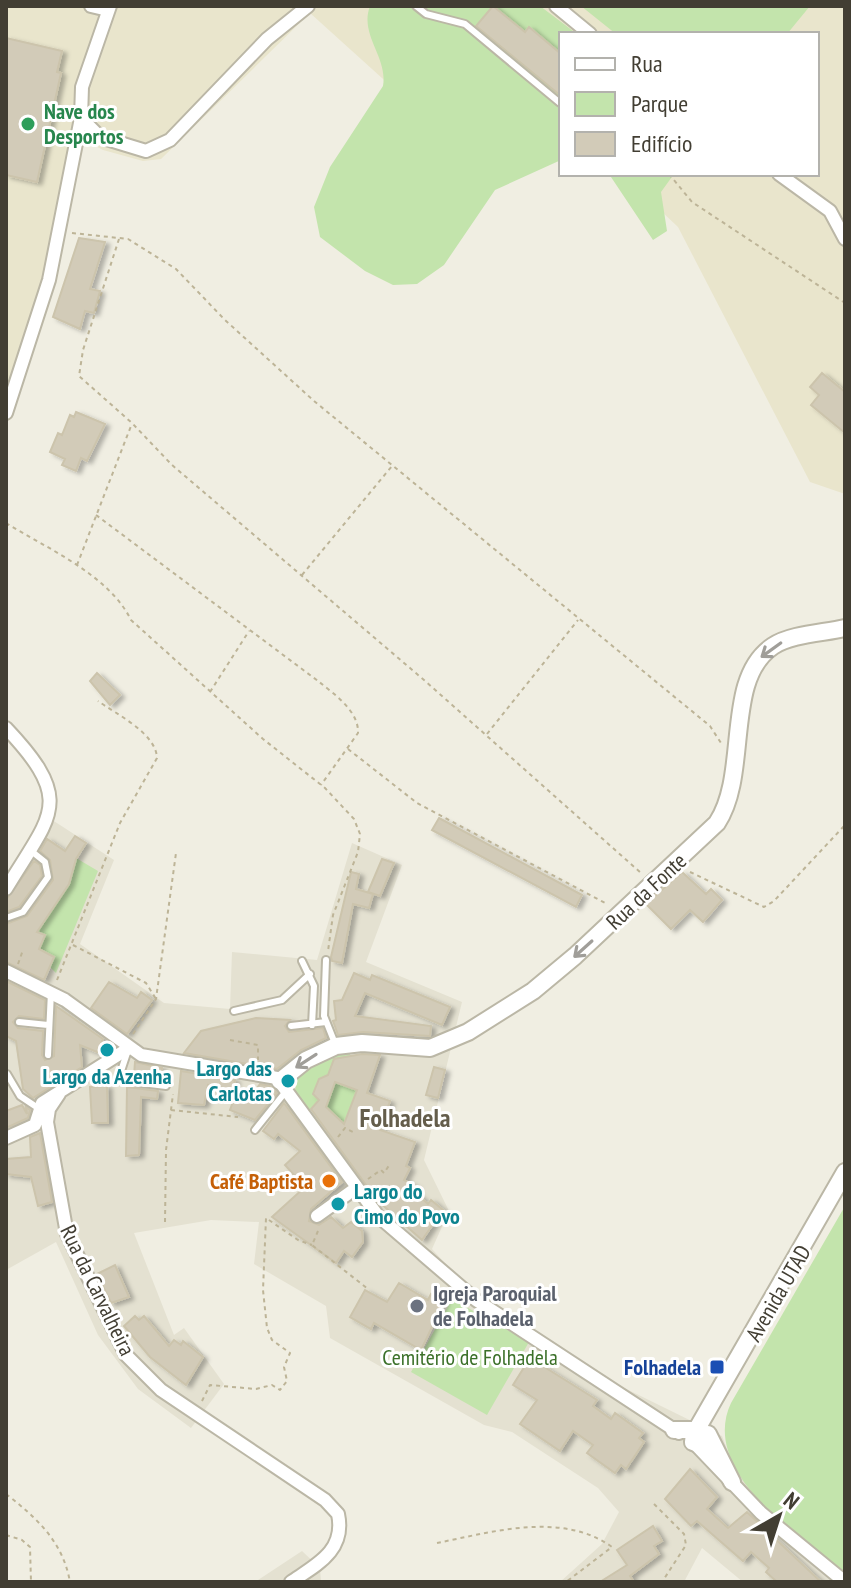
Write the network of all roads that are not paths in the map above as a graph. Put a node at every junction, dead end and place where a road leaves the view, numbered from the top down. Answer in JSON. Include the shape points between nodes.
{"nodes":[{"id":1,"x":91,"y":6,"type":"edge"},
{"id":2,"x":308,"y":6,"type":"edge"},
{"id":3,"x":416,"y":6,"type":"edge"},
{"id":4,"x":556,"y":6,"type":"edge"},
{"id":5,"x":109,"y":8,"type":"edge"},
{"id":6,"x":588,"y":32,"type":"edge"},
{"id":7,"x":559,"y":102,"type":"edge"},
{"id":8,"x":81,"y":118,"type":"junction"},
{"id":9,"x":782,"y":176,"type":"edge"},
{"id":10,"x":845,"y":239,"type":"edge"},
{"id":11,"x":6,"y":413,"type":"edge"},
{"id":12,"x":845,"y":628,"type":"edge"},
{"id":13,"x":6,"y":728,"type":"edge"},
{"id":14,"x":30,"y":849,"type":"junction"},
{"id":15,"x":6,"y":889,"type":"edge"},
{"id":16,"x":6,"y":918,"type":"edge"},
{"id":17,"x":326,"y":960,"type":"road end"},
{"id":18,"x":302,"y":961,"type":"dead end"},
{"id":19,"x":6,"y":971,"type":"edge"},
{"id":20,"x":310,"y":974,"type":"junction"},
{"id":21,"x":51,"y":992,"type":"junction"},
{"id":22,"x":234,"y":1011,"type":"dead end"},
{"id":23,"x":19,"y":1022,"type":"dead end"},
{"id":24,"x":326,"y":1022,"type":"junction"},
{"id":25,"x":48,"y":1025,"type":"junction"},
{"id":26,"x":312,"y":1025,"type":"junction"},
{"id":27,"x":291,"y":1026,"type":"dead end"},
{"id":28,"x":127,"y":1046,"type":"junction"},
{"id":29,"x":336,"y":1046,"type":"junction"},
{"id":30,"x":48,"y":1055,"type":"dead end"},
{"id":31,"x":7,"y":1074,"type":"edge"},
{"id":32,"x":283,"y":1085,"type":"junction"},
{"id":33,"x":170,"y":1086,"type":"road end"},
{"id":34,"x":59,"y":1094,"type":"junction"},
{"id":35,"x":38,"y":1108,"type":"junction"},
{"id":36,"x":255,"y":1130,"type":"dead end"},
{"id":37,"x":6,"y":1138,"type":"edge"},
{"id":38,"x":845,"y":1172,"type":"edge"},
{"id":39,"x":356,"y":1188,"type":"junction"},
{"id":40,"x":317,"y":1216,"type":"dead end"},
{"id":41,"x":674,"y":1430,"type":"joint"},
{"id":42,"x":699,"y":1439,"type":"junction"},
{"id":43,"x":732,"y":1482,"type":"joint"},
{"id":44,"x":291,"y":1582,"type":"edge"},
{"id":45,"x":845,"y":1582,"type":"edge"}],
"edges":[{"from":1,"to":5,"type":"street"},
{"from":2,"to":8,"type":"street","via":[[267,39],[163,146],[146,151],[110,142],[91,132]]},
{"from":3,"to":7,"type":"lane","via":[[426,14],[465,24]]},
{"from":4,"to":6,"type":"street"},
{"from":5,"to":8,"type":"street","via":[[82,87]]},
{"from":8,"to":11,"type":"street","via":[[49,280]]},
{"from":9,"to":10,"type":"street","via":[[830,211]]},
{"from":12,"to":29,"type":"street","name":"Rua da Fonte","one_way":true,"via":[[778,643],[755,664],[745,689],[726,809],[717,823],[546,981],[450,1042],[423,1049]]},
{"from":13,"to":14,"type":"street","via":[[51,793],[47,822]]},
{"from":14,"to":15,"type":"street"},
{"from":14,"to":16,"type":"lane","via":[[45,862],[48,877],[23,912]]},
{"from":17,"to":24,"type":"lane"},
{"from":18,"to":20,"type":"lane"},
{"from":19,"to":21,"type":"street"},
{"from":20,"to":22,"type":"lane","via":[[282,1000]]},
{"from":20,"to":26,"type":"lane"},
{"from":21,"to":25,"type":"lane"},
{"from":21,"to":28,"type":"street"},
{"from":23,"to":25,"type":"lane"},
{"from":24,"to":26,"type":"lane"},
{"from":24,"to":29,"type":"lane"},
{"from":25,"to":30,"type":"lane"},
{"from":26,"to":27,"type":"lane"},
{"from":28,"to":32,"type":"street","via":[[146,1056],[257,1073]]},
{"from":28,"to":33,"type":"lane","via":[[118,1080]]},
{"from":28,"to":34,"type":"street"},
{"from":29,"to":32,"type":"street","one_way":true,"via":[[306,1060]]},
{"from":31,"to":35,"type":"lane","via":[[20,1096]]},
{"from":32,"to":36,"type":"lane"},
{"from":32,"to":39,"type":"street"},
{"from":34,"to":35,"type":"street"},
{"from":34,"to":44,"type":"street","name":"Rua da Carvalheira","via":[[47,1122],[67,1234],[126,1355],[147,1380],[338,1514],[338,1539],[326,1559]]},
{"from":35,"to":37,"type":"street","via":[[35,1125]]},
{"from":38,"to":42,"type":"street","name":"Avenida UTAD","via":[[708,1413]]},
{"from":39,"to":40,"type":"street"},
{"from":39,"to":41,"type":"street","via":[[374,1212],[476,1300]]},
{"from":41,"to":42,"type":"street"},
{"from":42,"to":43,"type":"street"},
{"from":43,"to":45,"type":"street"}]}
